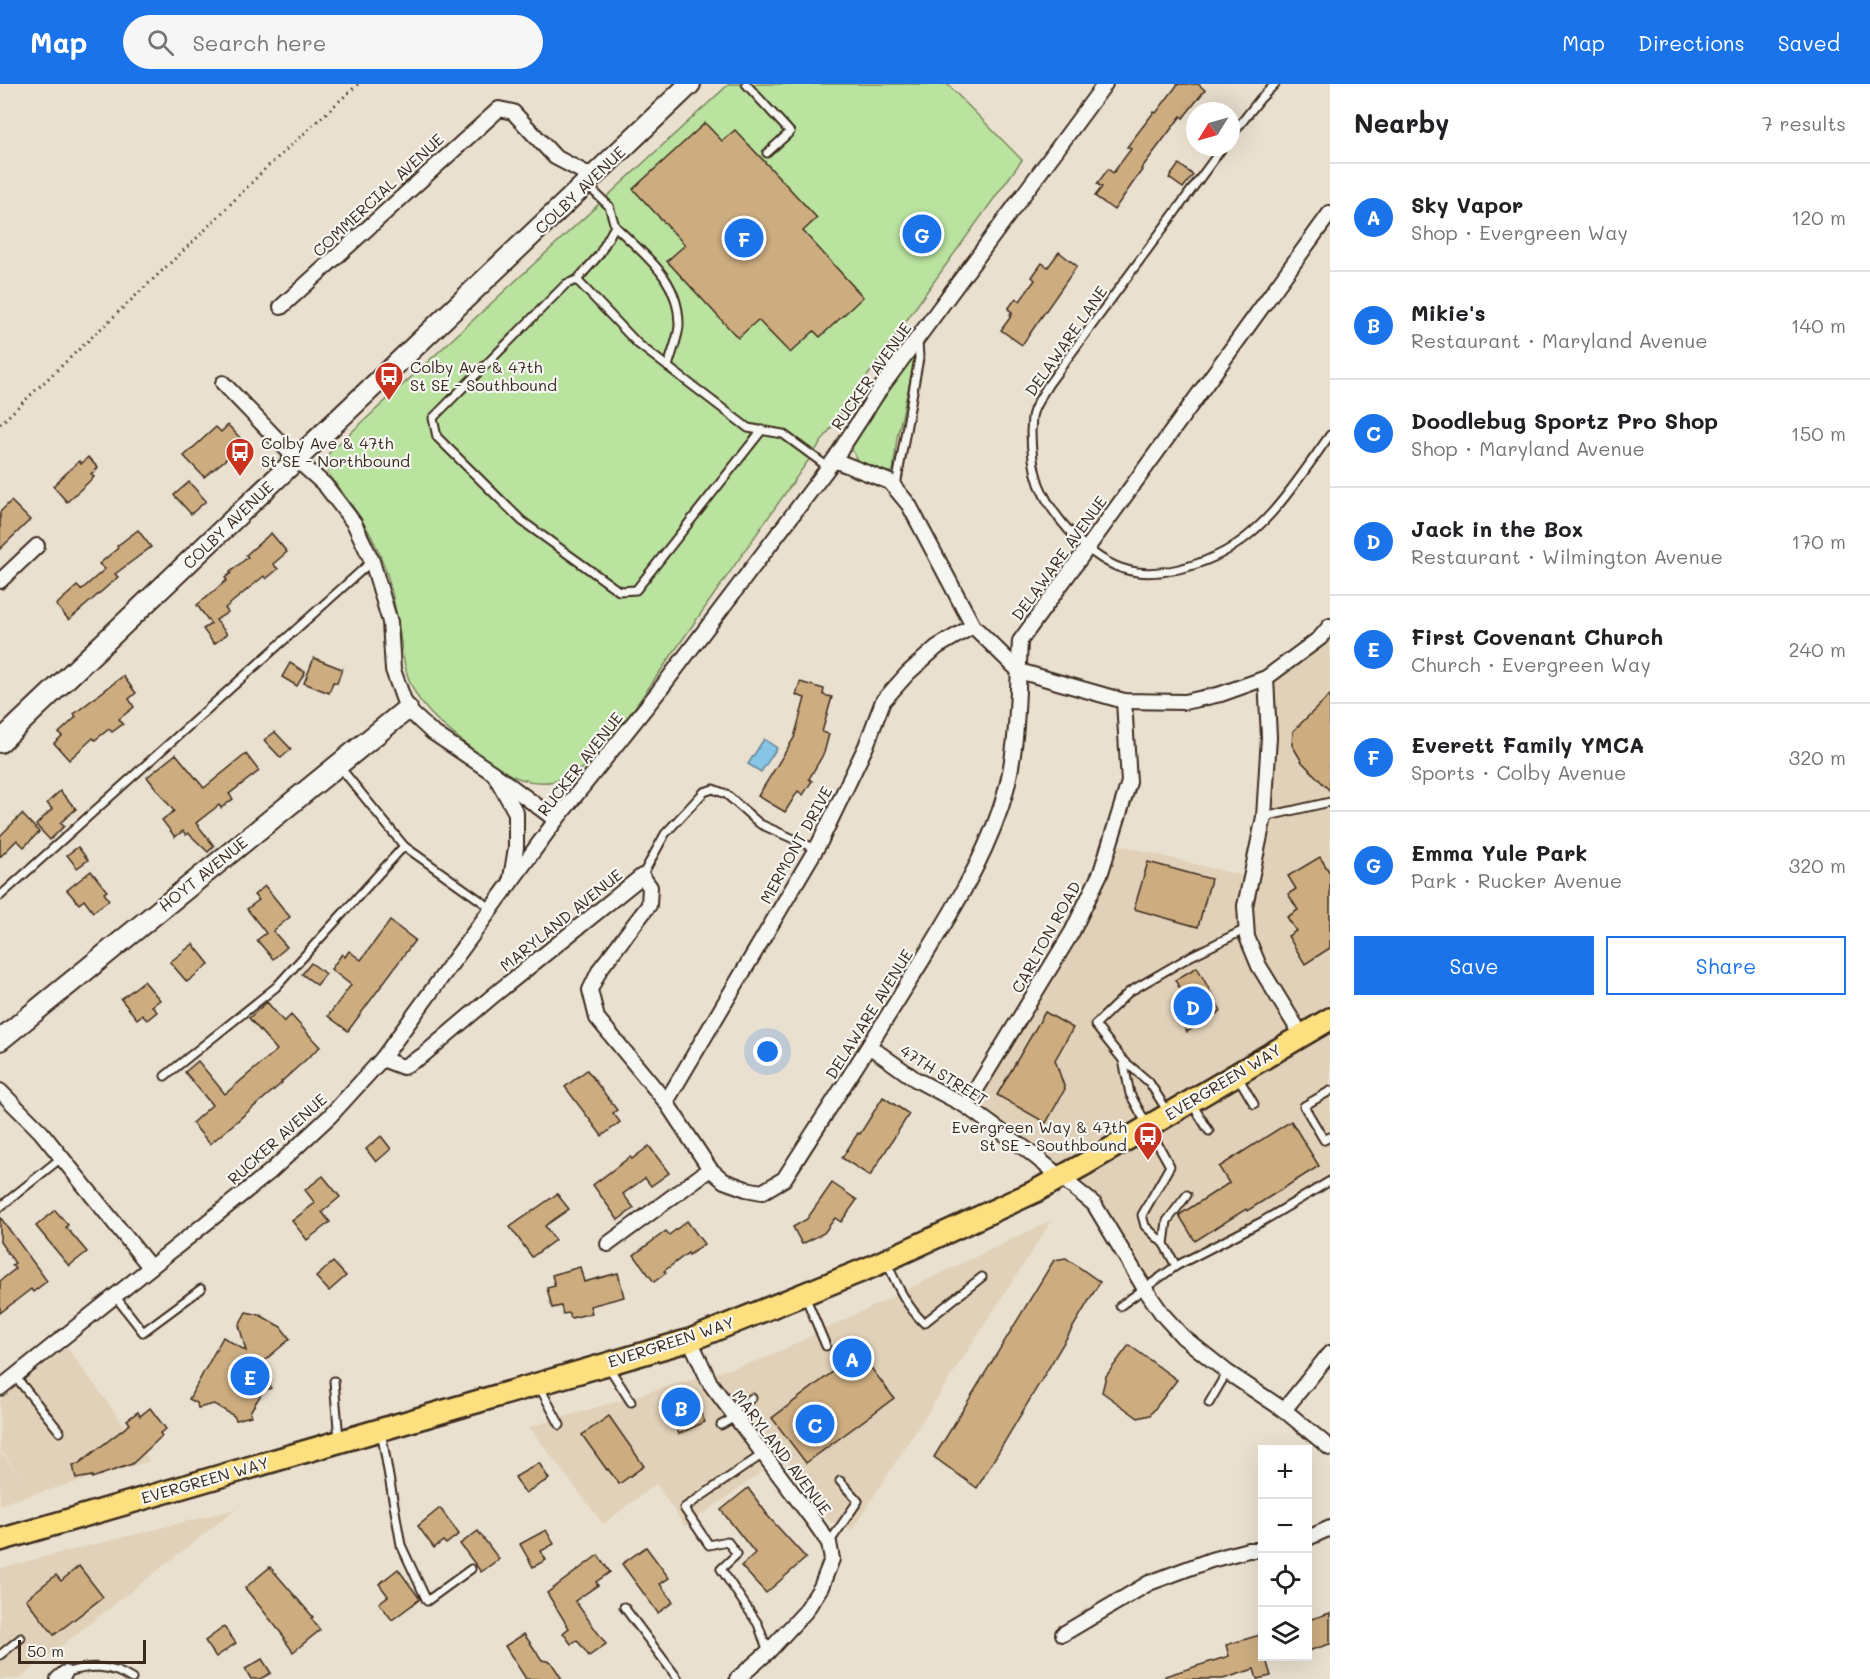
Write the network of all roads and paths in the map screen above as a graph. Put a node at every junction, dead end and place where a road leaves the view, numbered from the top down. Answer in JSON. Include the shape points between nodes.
{"nodes":[{"id":1,"x":358,"y":84,"type":"edge"},
{"id":2,"x":690,"y":84,"type":"edge"},
{"id":3,"x":746,"y":84,"type":"edge"},
{"id":4,"x":1105,"y":84,"type":"edge"},
{"id":5,"x":1275,"y":84,"type":"edge"},
{"id":6,"x":1240,"y":125,"type":"edge"},
{"id":7,"x":767,"y":153,"type":"dead end"},
{"id":8,"x":1216,"y":156,"type":"edge"},
{"id":9,"x":589,"y":180,"type":"junction"},
{"id":10,"x":1330,"y":213,"type":"edge"},
{"id":11,"x":615,"y":226,"type":"junction"},
{"id":12,"x":577,"y":280,"type":"junction"},
{"id":13,"x":281,"y":307,"type":"dead end"},
{"id":14,"x":917,"y":338,"type":"junction"},
{"id":15,"x":668,"y":367,"type":"junction"},
{"id":16,"x":223,"y":383,"type":"dead end"},
{"id":17,"x":0,"y":424,"type":"edge"},
{"id":18,"x":762,"y":430,"type":"junction"},
{"id":19,"x":1330,"y":435,"type":"edge"},
{"id":20,"x":297,"y":460,"type":"junction"},
{"id":21,"x":831,"y":463,"type":"junction"},
{"id":22,"x":895,"y":489,"type":"junction"},
{"id":23,"x":37,"y":546,"type":"dead end"},
{"id":24,"x":1086,"y":549,"type":"junction"},
{"id":25,"x":372,"y":561,"type":"junction"},
{"id":26,"x":0,"y":581,"type":"edge"},
{"id":27,"x":973,"y":626,"type":"junction"},
{"id":28,"x":1330,"y":626,"type":"edge"},
{"id":29,"x":1019,"y":671,"type":"junction"},
{"id":30,"x":1266,"y":678,"type":"junction"},
{"id":31,"x":1124,"y":701,"type":"junction"},
{"id":32,"x":407,"y":709,"type":"junction"},
{"id":33,"x":2,"y":736,"type":"edge"},
{"id":34,"x":338,"y":765,"type":"junction"},
{"id":35,"x":493,"y":773,"type":"junction"},
{"id":36,"x":1330,"y":802,"type":"edge"},
{"id":37,"x":1264,"y":818,"type":"junction"},
{"id":38,"x":556,"y":820,"type":"junction"},
{"id":39,"x":404,"y":846,"type":"junction"},
{"id":40,"x":816,"y":849,"type":"junction"},
{"id":41,"x":642,"y":876,"type":"junction"},
{"id":42,"x":510,"y":882,"type":"junction"},
{"id":43,"x":0,"y":896,"type":"edge"},
{"id":44,"x":491,"y":908,"type":"junction"},
{"id":45,"x":1246,"y":929,"type":"junction"},
{"id":46,"x":1330,"y":1019,"type":"edge"},
{"id":47,"x":1302,"y":1036,"type":"junction"},
{"id":48,"x":0,"y":1040,"type":"edge"},
{"id":49,"x":869,"y":1046,"type":"junction"},
{"id":50,"x":382,"y":1059,"type":"junction"},
{"id":51,"x":1123,"y":1060,"type":"junction"},
{"id":52,"x":1237,"y":1074,"type":"junction"},
{"id":53,"x":165,"y":1076,"type":"dead end"},
{"id":54,"x":0,"y":1091,"type":"edge"},
{"id":55,"x":1330,"y":1091,"type":"edge"},
{"id":56,"x":1191,"y":1101,"type":"junction"},
{"id":57,"x":666,"y":1102,"type":"junction"},
{"id":58,"x":1254,"y":1104,"type":"dead end"},
{"id":59,"x":966,"y":1106,"type":"junction"},
{"id":60,"x":1170,"y":1114,"type":"junction"},
{"id":61,"x":1148,"y":1127,"type":"junction"},
{"id":62,"x":1209,"y":1131,"type":"dead end"},
{"id":63,"x":1330,"y":1137,"type":"edge"},
{"id":64,"x":62,"y":1158,"type":"junction"},
{"id":65,"x":710,"y":1169,"type":"junction"},
{"id":66,"x":1061,"y":1177,"type":"junction"},
{"id":67,"x":784,"y":1179,"type":"joint"},
{"id":68,"x":1330,"y":1181,"type":"edge"},
{"id":69,"x":1187,"y":1195,"type":"dead end"},
{"id":70,"x":0,"y":1207,"type":"edge"},
{"id":71,"x":608,"y":1244,"type":"dead end"},
{"id":72,"x":1164,"y":1244,"type":"junction"},
{"id":73,"x":886,"y":1260,"type":"junction"},
{"id":74,"x":1176,"y":1266,"type":"junction"},
{"id":75,"x":150,"y":1267,"type":"junction"},
{"id":76,"x":982,"y":1277,"type":"dead end"},
{"id":77,"x":201,"y":1288,"type":"dead end"},
{"id":78,"x":1145,"y":1289,"type":"junction"},
{"id":79,"x":804,"y":1294,"type":"junction"},
{"id":80,"x":115,"y":1296,"type":"junction"},
{"id":81,"x":1120,"y":1306,"type":"dead end"},
{"id":82,"x":690,"y":1340,"type":"junction"},
{"id":83,"x":826,"y":1346,"type":"dead end"},
{"id":84,"x":1330,"y":1353,"type":"edge"},
{"id":85,"x":606,"y":1364,"type":"junction"},
{"id":86,"x":1227,"y":1372,"type":"junction"},
{"id":87,"x":15,"y":1376,"type":"junction"},
{"id":88,"x":334,"y":1381,"type":"dead end"},
{"id":89,"x":538,"y":1384,"type":"junction"},
{"id":90,"x":0,"y":1388,"type":"edge"},
{"id":91,"x":752,"y":1398,"type":"dead end"},
{"id":92,"x":631,"y":1401,"type":"dead end"},
{"id":93,"x":1209,"y":1404,"type":"dead end"},
{"id":94,"x":1284,"y":1410,"type":"junction"},
{"id":95,"x":733,"y":1414,"type":"junction"},
{"id":96,"x":560,"y":1425,"type":"dead end"},
{"id":97,"x":720,"y":1425,"type":"dead end"},
{"id":98,"x":380,"y":1429,"type":"junction"},
{"id":99,"x":60,"y":1432,"type":"dead end"},
{"id":100,"x":340,"y":1441,"type":"junction"},
{"id":101,"x":1330,"y":1448,"type":"edge"},
{"id":102,"x":763,"y":1454,"type":"junction"},
{"id":103,"x":840,"y":1481,"type":"dead end"},
{"id":104,"x":1330,"y":1528,"type":"edge"},
{"id":105,"x":1312,"y":1536,"type":"edge"},
{"id":106,"x":0,"y":1540,"type":"edge"},
{"id":107,"x":829,"y":1544,"type":"junction"},
{"id":108,"x":1258,"y":1550,"type":"edge"},
{"id":109,"x":471,"y":1569,"type":"dead end"},
{"id":110,"x":624,"y":1607,"type":"dead end"},
{"id":111,"x":1063,"y":1634,"type":"dead end"},
{"id":112,"x":21,"y":1638,"type":"dead end"},
{"id":113,"x":768,"y":1652,"type":"junction"},
{"id":114,"x":0,"y":1655,"type":"edge"},
{"id":115,"x":61,"y":1676,"type":"edge"},
{"id":116,"x":132,"y":1679,"type":"edge"},
{"id":117,"x":678,"y":1679,"type":"edge"},
{"id":118,"x":737,"y":1679,"type":"edge"}],
"edges":[{"from":1,"to":17,"type":"path"},
{"from":2,"to":9,"type":"main road","name":"COLBY AVENUE"},
{"from":3,"to":7,"type":"lane","via":[[790,132]]},
{"from":4,"to":14,"type":"street","name":"RUCKER AVENUE"},
{"from":5,"to":6,"type":"lane"},
{"from":8,"to":24,"type":"lane","name":"DELAWARE LANE","via":[[1048,385],[1032,414],[1030,450],[1039,485],[1058,517]]},
{"from":9,"to":11,"type":"lane","via":[[609,206]]},
{"from":9,"to":13,"type":"street","name":"COMMERCIAL AVENUE","via":[[555,157],[513,112],[499,109]]},
{"from":9,"to":20,"type":"main road","name":"COLBY AVENUE"},
{"from":10,"to":24,"type":"street","name":"DELAWARE AVENUE"},
{"from":11,"to":12,"type":"lane","via":[[600,255]]},
{"from":11,"to":15,"type":"lane","via":[[665,276],[674,292],[679,327]]},
{"from":12,"to":15,"type":"lane","via":[[638,344]]},
{"from":12,"to":18,"type":"lane","via":[[566,284],[434,418],[437,437],[522,522],[619,591],[636,590]]},
{"from":14,"to":21,"type":"street","name":"RUCKER AVENUE"},
{"from":14,"to":22,"type":"lane","via":[[919,358]]},
{"from":15,"to":18,"type":"lane","via":[[748,428]]},
{"from":16,"to":20,"type":"street"},
{"from":18,"to":21,"type":"lane","via":[[783,434]]},
{"from":19,"to":24,"type":"lane","name":"DELAWARE LANE","via":[[1270,515],[1217,555],[1191,566],[1136,572]]},
{"from":20,"to":25,"type":"street","via":[[325,485],[354,523]]},
{"from":20,"to":33,"type":"main road","name":"COLBY AVENUE"},
{"from":21,"to":22,"type":"street","via":[[890,482]]},
{"from":21,"to":38,"type":"street","name":"RUCKER AVENUE"},
{"from":22,"to":27,"type":"street","via":[[909,505]]},
{"from":23,"to":26,"type":"street"},
{"from":24,"to":29,"type":"street","name":"DELAWARE AVENUE","via":[[1020,641]]},
{"from":25,"to":32,"type":"street","via":[[390,622],[393,670]]},
{"from":25,"to":43,"type":"lane"},
{"from":27,"to":29,"type":"street"},
{"from":27,"to":40,"type":"street","name":"MERMONT DRIVE","via":[[937,646],[883,701],[866,746]]},
{"from":28,"to":30,"type":"street","via":[[1320,638]]},
{"from":29,"to":31,"type":"street"},
{"from":29,"to":49,"type":"street","name":"DELAWARE AVENUE","via":[[1013,757],[1002,806],[953,911]]},
{"from":30,"to":31,"type":"street","via":[[1185,702]]},
{"from":30,"to":37,"type":"street","via":[[1269,737]]},
{"from":31,"to":59,"type":"street","name":"CARLTON ROAD","via":[[1129,782],[1101,872],[1072,932]]},
{"from":32,"to":34,"type":"main road","name":"HOYT AVENUE"},
{"from":32,"to":35,"type":"street","via":[[432,732]]},
{"from":34,"to":39,"type":"lane"},
{"from":34,"to":48,"type":"main road","name":"HOYT AVENUE"},
{"from":35,"to":38,"type":"street"},
{"from":35,"to":42,"type":"street","via":[[516,813],[516,848]]},
{"from":36,"to":37,"type":"lane"},
{"from":37,"to":45,"type":"street","via":[[1245,906]]},
{"from":38,"to":42,"type":"street","name":"RUCKER AVENUE"},
{"from":39,"to":44,"type":"lane"},
{"from":39,"to":53,"type":"lane","via":[[276,987]]},
{"from":40,"to":41,"type":"lane","via":[[760,824],[726,794],[713,789],[704,792],[665,834]]},
{"from":40,"to":57,"type":"street","name":"MERMONT DRIVE"},
{"from":41,"to":50,"type":"street","name":"MARYLAND AVENUE","via":[[422,1056],[403,1067]]},
{"from":41,"to":57,"type":"street","name":"MARYLAND AVENUE","via":[[650,888],[649,905],[600,969],[590,990],[597,1018]]},
{"from":42,"to":44,"type":"street","name":"RUCKER AVENUE"},
{"from":44,"to":50,"type":"street","name":"RUCKER AVENUE"},
{"from":45,"to":47,"type":"street","via":[[1259,966]]},
{"from":45,"to":51,"type":"lane","via":[[1129,992],[1095,1025]]},
{"from":46,"to":47,"type":"main road","name":"EVERGREEN WAY"},
{"from":47,"to":52,"type":"main road","name":"EVERGREEN WAY"},
{"from":49,"to":59,"type":"street","name":"47TH STREET","via":[[915,1079]]},
{"from":49,"to":67,"type":"street","name":"DELAWARE AVENUE"},
{"from":50,"to":75,"type":"street","name":"RUCKER AVENUE","via":[[330,1116],[271,1171]]},
{"from":51,"to":60,"type":"lane","via":[[1149,1082]]},
{"from":51,"to":61,"type":"lane","via":[[1130,1094]]},
{"from":52,"to":56,"type":"main road","name":"EVERGREEN WAY"},
{"from":52,"to":58,"type":"lane"},
{"from":54,"to":64,"type":"street"},
{"from":55,"to":63,"type":"lane","via":[[1304,1106],[1324,1140]]},
{"from":56,"to":60,"type":"main road","name":"EVERGREEN WAY"},
{"from":56,"to":62,"type":"lane"},
{"from":57,"to":65,"type":"street","name":"MARYLAND AVENUE"},
{"from":59,"to":66,"type":"street","name":"47TH STREET"},
{"from":60,"to":61,"type":"main road","name":"EVERGREEN WAY"},
{"from":61,"to":66,"type":"main road","name":"EVERGREEN WAY"},
{"from":61,"to":72,"type":"lane","via":[[1170,1166],[1142,1215],[1145,1226]]},
{"from":64,"to":70,"type":"lane"},
{"from":64,"to":75,"type":"street"},
{"from":65,"to":67,"type":"street","name":"MARYLAND AVENUE","via":[[724,1181],[762,1192]]},
{"from":65,"to":71,"type":"street"},
{"from":66,"to":73,"type":"main road","name":"EVERGREEN WAY"},
{"from":66,"to":78,"type":"street","name":"47TH STREET","via":[[1094,1204]]},
{"from":68,"to":74,"type":"lane"},
{"from":69,"to":72,"type":"lane","via":[[1167,1221]]},
{"from":72,"to":74,"type":"lane"},
{"from":73,"to":76,"type":"lane","via":[[904,1298],[924,1323]]},
{"from":73,"to":79,"type":"main road","name":"EVERGREEN WAY"},
{"from":74,"to":78,"type":"lane"},
{"from":75,"to":80,"type":"street","name":"RUCKER AVENUE"},
{"from":77,"to":80,"type":"lane","via":[[143,1332]]},
{"from":78,"to":81,"type":"lane"},
{"from":78,"to":86,"type":"street","name":"47TH STREET","via":[[1183,1337]]},
{"from":79,"to":82,"type":"main road","name":"EVERGREEN WAY"},
{"from":79,"to":83,"type":"lane"},
{"from":80,"to":87,"type":"street","name":"RUCKER AVENUE"},
{"from":82,"to":85,"type":"main road","name":"EVERGREEN WAY"},
{"from":82,"to":95,"type":"street","name":"MARYLAND AVENUE","via":[[710,1383]]},
{"from":84,"to":94,"type":"street"},
{"from":85,"to":89,"type":"main road","name":"EVERGREEN WAY"},
{"from":85,"to":92,"type":"lane"},
{"from":86,"to":93,"type":"lane"},
{"from":86,"to":94,"type":"street","name":"47TH STREET"},
{"from":87,"to":90,"type":"street","name":"RUCKER AVENUE"},
{"from":87,"to":99,"type":"lane"},
{"from":88,"to":100,"type":"lane"},
{"from":89,"to":96,"type":"lane"},
{"from":89,"to":98,"type":"main road","name":"EVERGREEN WAY"},
{"from":91,"to":95,"type":"lane"},
{"from":94,"to":101,"type":"street","name":"47TH STREET"},
{"from":95,"to":97,"type":"lane"},
{"from":95,"to":102,"type":"street","name":"MARYLAND AVENUE"},
{"from":98,"to":100,"type":"main road","name":"EVERGREEN WAY"},
{"from":98,"to":109,"type":"lane","via":[[401,1545],[427,1601]]},
{"from":100,"to":106,"type":"main road","name":"EVERGREEN WAY"},
{"from":102,"to":107,"type":"street","name":"MARYLAND AVENUE"},
{"from":102,"to":113,"type":"lane","via":[[684,1508],[710,1545],[727,1542],[737,1554],[721,1569],[758,1624]]},
{"from":103,"to":107,"type":"lane","via":[[858,1500]]},
{"from":104,"to":105,"type":"street"},
{"from":107,"to":113,"type":"street","via":[[832,1559],[821,1587],[805,1612]]},
{"from":108,"to":111,"type":"street","via":[[1211,1560],[1149,1584]]},
{"from":110,"to":117,"type":"lane"},
{"from":112,"to":114,"type":"lane"},
{"from":113,"to":118,"type":"street"},
{"from":115,"to":116,"type":"lane","via":[[84,1667],[104,1667]]}]}
